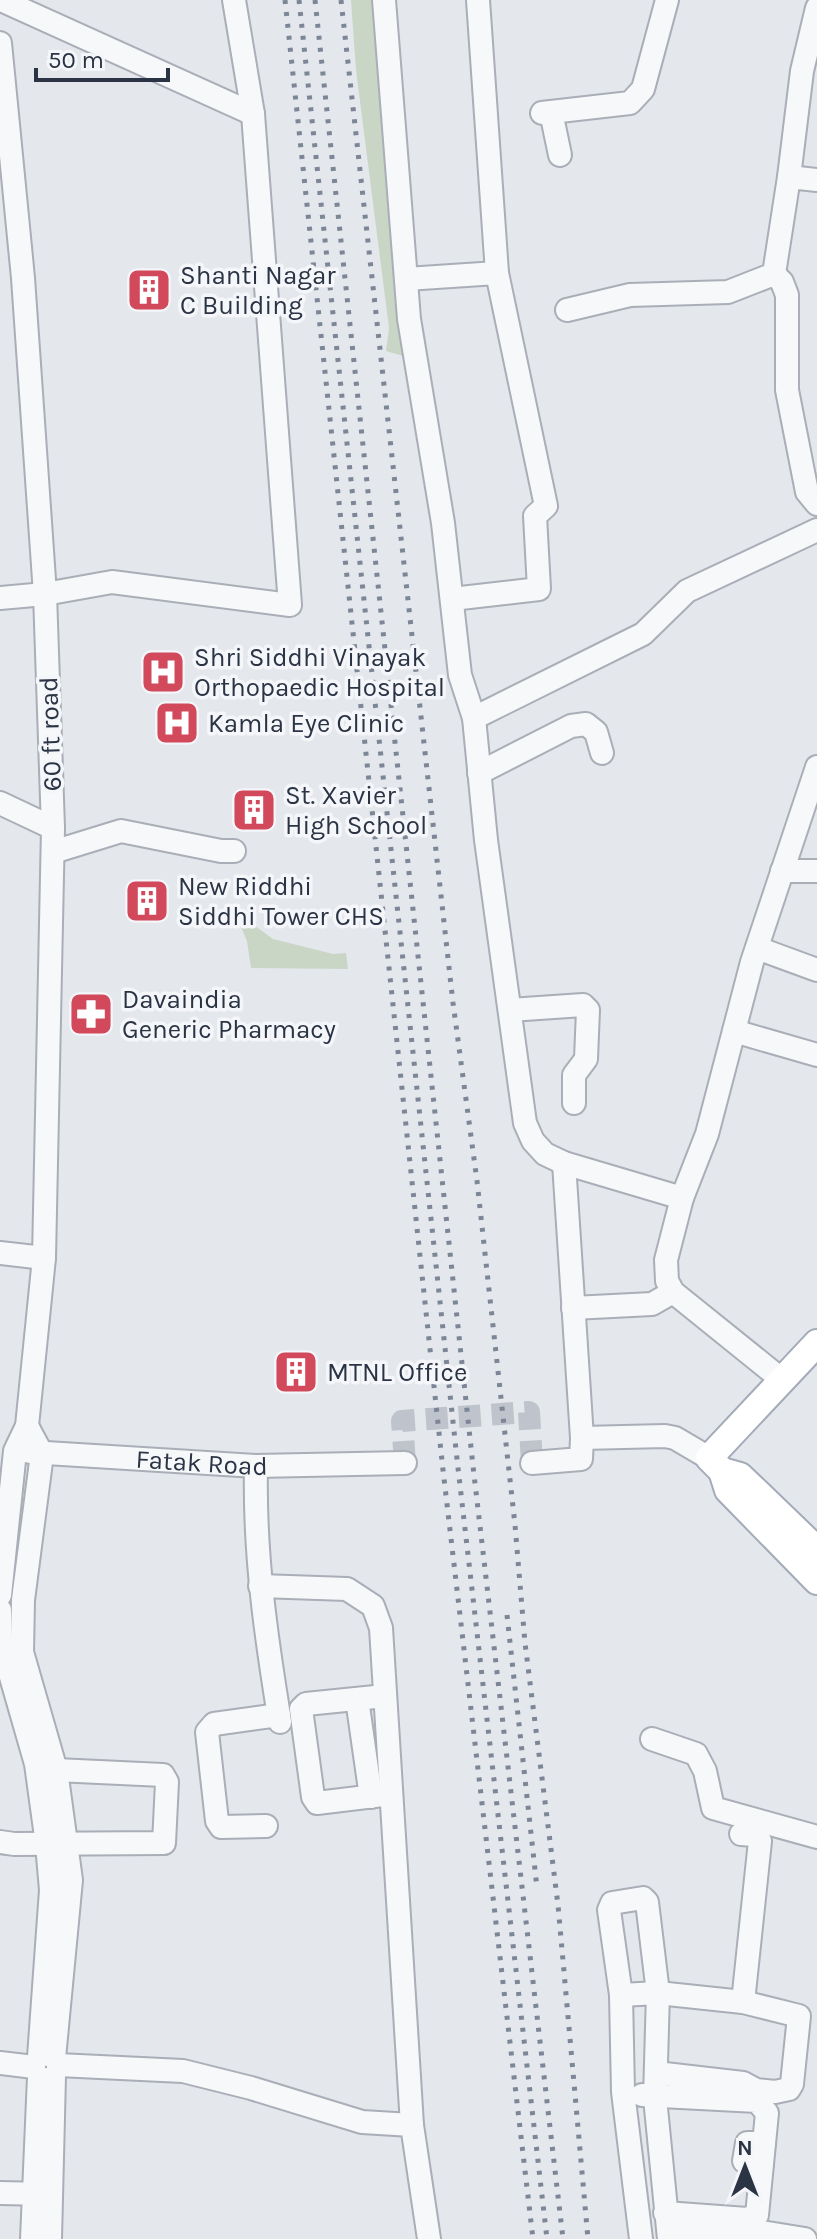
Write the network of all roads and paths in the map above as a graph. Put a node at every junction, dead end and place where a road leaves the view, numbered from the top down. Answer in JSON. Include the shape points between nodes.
{"nodes":[{"id":1,"x":1,"y":0,"type":"edge"},
{"id":2,"x":234,"y":0,"type":"edge"},
{"id":3,"x":384,"y":0,"type":"edge"},
{"id":4,"x":478,"y":0,"type":"edge"},
{"id":5,"x":667,"y":0,"type":"edge"},
{"id":6,"x":817,"y":8,"type":"edge"},
{"id":7,"x":0,"y":43,"type":"edge"},
{"id":8,"x":253,"y":114,"type":"junction"},
{"id":9,"x":560,"y":155,"type":"dead end"},
{"id":10,"x":789,"y":177,"type":"junction"},
{"id":11,"x":817,"y":180,"type":"edge"},
{"id":12,"x":7,"y":192,"type":"edge"},
{"id":13,"x":497,"y":273,"type":"junction"},
{"id":14,"x":774,"y":274,"type":"junction"},
{"id":15,"x":406,"y":279,"type":"junction"},
{"id":16,"x":567,"y":310,"type":"dead end"},
{"id":17,"x":817,"y":504,"type":"edge"},
{"id":18,"x":817,"y":530,"type":"edge"},
{"id":19,"x":45,"y":594,"type":"junction"},
{"id":20,"x":0,"y":598,"type":"edge"},
{"id":21,"x":452,"y":599,"type":"junction"},
{"id":22,"x":474,"y":718,"type":"junction"},
{"id":23,"x":602,"y":753,"type":"dead end"},
{"id":24,"x":817,"y":767,"type":"edge"},
{"id":25,"x":479,"y":773,"type":"junction"},
{"id":26,"x":0,"y":803,"type":"edge"},
{"id":27,"x":53,"y":828,"type":"junction"},
{"id":28,"x":234,"y":851,"type":"dead end"},
{"id":29,"x":53,"y":852,"type":"junction"},
{"id":30,"x":782,"y":871,"type":"junction"},
{"id":31,"x":817,"y":871,"type":"edge"},
{"id":32,"x":757,"y":948,"type":"junction"},
{"id":33,"x":817,"y":970,"type":"edge"},
{"id":34,"x":510,"y":1010,"type":"junction"},
{"id":35,"x":734,"y":1031,"type":"junction"},
{"id":36,"x":817,"y":1055,"type":"edge"},
{"id":37,"x":574,"y":1103,"type":"dead end"},
{"id":38,"x":564,"y":1163,"type":"junction"},
{"id":39,"x":682,"y":1198,"type":"junction"},
{"id":40,"x":0,"y":1253,"type":"edge"},
{"id":41,"x":44,"y":1258,"type":"junction"},
{"id":42,"x":673,"y":1292,"type":"junction"},
{"id":43,"x":573,"y":1308,"type":"junction"},
{"id":44,"x":817,"y":1343,"type":"edge"},
{"id":45,"x":781,"y":1379,"type":"junction"},
{"id":46,"x":27,"y":1426,"type":"junction"},
{"id":47,"x":582,"y":1438,"type":"junction"},
{"id":48,"x":8,"y":1450,"type":"edge"},
{"id":49,"x":42,"y":1454,"type":"junction"},
{"id":50,"x":405,"y":1463,"type":"dead end"},
{"id":51,"x":532,"y":1463,"type":"dead end"},
{"id":52,"x":256,"y":1466,"type":"junction"},
{"id":53,"x":725,"y":1474,"type":"junction"},
{"id":54,"x":817,"y":1550,"type":"edge"},
{"id":55,"x":817,"y":1581,"type":"edge"},
{"id":56,"x":260,"y":1586,"type":"junction"},
{"id":57,"x":0,"y":1595,"type":"edge"},
{"id":58,"x":0,"y":1610,"type":"edge"},
{"id":59,"x":14,"y":1654,"type":"junction"},
{"id":60,"x":385,"y":1696,"type":"junction"},
{"id":61,"x":357,"y":1699,"type":"junction"},
{"id":62,"x":652,"y":1739,"type":"dead end"},
{"id":63,"x":38,"y":1741,"type":"junction"},
{"id":64,"x":56,"y":1770,"type":"junction"},
{"id":65,"x":381,"y":1795,"type":"junction"},
{"id":66,"x":266,"y":1826,"type":"dead end"},
{"id":67,"x":741,"y":1834,"type":"dead end"},
{"id":68,"x":817,"y":1837,"type":"edge"},
{"id":69,"x":0,"y":1842,"type":"edge"},
{"id":70,"x":57,"y":1843,"type":"junction"},
{"id":71,"x":658,"y":1993,"type":"junction"},
{"id":72,"x":621,"y":1995,"type":"junction"},
{"id":73,"x":743,"y":2002,"type":"junction"},
{"id":74,"x":0,"y":2063,"type":"edge"},
{"id":75,"x":46,"y":2067,"type":"junction"},
{"id":76,"x":656,"y":2073,"type":"junction"},
{"id":77,"x":623,"y":2092,"type":"junction"},
{"id":78,"x":655,"y":2098,"type":"junction"},
{"id":79,"x":412,"y":2125,"type":"junction"},
{"id":80,"x":0,"y":2179,"type":"edge"},
{"id":81,"x":40,"y":2189,"type":"junction"},
{"id":82,"x":0,"y":2193,"type":"edge"},
{"id":83,"x":671,"y":2227,"type":"edge"},
{"id":84,"x":42,"y":2232,"type":"edge"},
{"id":85,"x":639,"y":2232,"type":"edge"},
{"id":86,"x":744,"y":2234,"type":"edge"},
{"id":87,"x":72,"y":2239,"type":"edge"},
{"id":88,"x":429,"y":2239,"type":"edge"},
{"id":89,"x":805,"y":2239,"type":"edge"}],
"edges":[{"from":1,"to":8,"type":"street"},
{"from":2,"to":8,"type":"street"},
{"from":3,"to":15,"type":"street"},
{"from":4,"to":13,"type":"street"},
{"from":5,"to":9,"type":"street","via":[[638,96],[630,103],[547,112]]},
{"from":6,"to":10,"type":"street","via":[[802,71]]},
{"from":7,"to":12,"type":"street","name":"60 ft road"},
{"from":8,"to":19,"type":"street","via":[[290,605],[112,582]]},
{"from":10,"to":11,"type":"street"},
{"from":10,"to":14,"type":"street"},
{"from":12,"to":19,"type":"street","name":"60 ft road"},
{"from":13,"to":15,"type":"street"},
{"from":13,"to":21,"type":"street","via":[[546,506],[535,516],[539,589]]},
{"from":14,"to":16,"type":"street","via":[[728,292],[630,295]]},
{"from":14,"to":17,"type":"street","via":[[787,295],[787,390],[807,492]]},
{"from":15,"to":21,"type":"street"},
{"from":18,"to":22,"type":"street","via":[[687,591],[643,634]]},
{"from":19,"to":20,"type":"street"},
{"from":19,"to":27,"type":"street","name":"60 ft road"},
{"from":21,"to":22,"type":"street","via":[[460,675]]},
{"from":22,"to":25,"type":"street"},
{"from":23,"to":25,"type":"street","via":[[596,732],[586,724],[571,726]]},
{"from":24,"to":30,"type":"street"},
{"from":25,"to":34,"type":"street"},
{"from":26,"to":27,"type":"street"},
{"from":27,"to":29,"type":"street","name":"60 ft road"},
{"from":28,"to":29,"type":"street","via":[[121,831]]},
{"from":29,"to":41,"type":"street","name":"60 ft road"},
{"from":30,"to":31,"type":"street"},
{"from":30,"to":32,"type":"street"},
{"from":32,"to":33,"type":"street"},
{"from":32,"to":35,"type":"street"},
{"from":34,"to":37,"type":"street","via":[[583,1005],[588,1010],[586,1059],[574,1075]]},
{"from":34,"to":38,"type":"street","via":[[525,1123],[545,1154]]},
{"from":35,"to":36,"type":"street"},
{"from":35,"to":39,"type":"street","via":[[707,1134]]},
{"from":38,"to":39,"type":"street"},
{"from":38,"to":43,"type":"street"},
{"from":39,"to":42,"type":"street","via":[[666,1260]]},
{"from":40,"to":41,"type":"street"},
{"from":41,"to":46,"type":"street","name":"60 ft road"},
{"from":42,"to":43,"type":"street","via":[[652,1304]]},
{"from":42,"to":45,"type":"street"},
{"from":43,"to":47,"type":"street"},
{"from":44,"to":45,"type":"main road"},
{"from":45,"to":53,"type":"main road"},
{"from":46,"to":48,"type":"street"},
{"from":46,"to":49,"type":"street"},
{"from":47,"to":51,"type":"street","via":[[581,1459]]},
{"from":47,"to":53,"type":"street","via":[[675,1438]]},
{"from":48,"to":49,"type":"street","name":"Fatak Road"},
{"from":48,"to":57,"type":"street"},
{"from":49,"to":52,"type":"street","name":"Fatak Road"},
{"from":49,"to":59,"type":"street"},
{"from":50,"to":52,"type":"street","name":"Fatak Road"},
{"from":52,"to":56,"type":"street"},
{"from":53,"to":54,"type":"main road"},
{"from":53,"to":55,"type":"main road"},
{"from":56,"to":60,"type":"street","via":[[347,1589],[373,1606],[381,1628]]},
{"from":56,"to":66,"type":"street","via":[[280,1718],[214,1724],[207,1732],[217,1821],[221,1827]]},
{"from":58,"to":59,"type":"street","via":[[1,1642]]},
{"from":59,"to":63,"type":"street"},
{"from":60,"to":61,"type":"street"},
{"from":60,"to":65,"type":"street"},
{"from":61,"to":65,"type":"street"},
{"from":61,"to":65,"type":"street","via":[[306,1704],[301,1709],[313,1797],[317,1803]]},
{"from":62,"to":68,"type":"street","via":[[696,1754],[713,1808]]},
{"from":63,"to":64,"type":"street"},
{"from":63,"to":70,"type":"street","via":[[36,1764]]},
{"from":64,"to":70,"type":"street"},
{"from":64,"to":70,"type":"street","via":[[163,1775],[167,1782],[164,1843]]},
{"from":65,"to":79,"type":"street"},
{"from":67,"to":73,"type":"street","via":[[760,1841]]},
{"from":69,"to":70,"type":"street"},
{"from":70,"to":75,"type":"street","via":[[71,1880]]},
{"from":71,"to":72,"type":"street"},
{"from":71,"to":72,"type":"street","via":[[643,1898],[612,1903],[609,1910]]},
{"from":71,"to":73,"type":"street"},
{"from":71,"to":76,"type":"street"},
{"from":72,"to":77,"type":"street"},
{"from":73,"to":76,"type":"street","via":[[799,2016],[789,2089],[756,2090],[743,2083]]},
{"from":74,"to":75,"type":"street"},
{"from":75,"to":79,"type":"street","via":[[183,2071],[362,2122]]},
{"from":75,"to":81,"type":"street"},
{"from":76,"to":78,"type":"street"},
{"from":77,"to":78,"type":"street"},
{"from":77,"to":85,"type":"street"},
{"from":78,"to":83,"type":"street"},
{"from":78,"to":83,"type":"street","via":[[757,2101],[767,2113],[757,2215]]},
{"from":79,"to":88,"type":"street"},
{"from":80,"to":81,"type":"street"},
{"from":81,"to":82,"type":"street"},
{"from":81,"to":84,"type":"street"},
{"from":83,"to":85,"type":"street"},
{"from":83,"to":86,"type":"street"},
{"from":84,"to":87,"type":"street"},
{"from":86,"to":89,"type":"street"}]}
